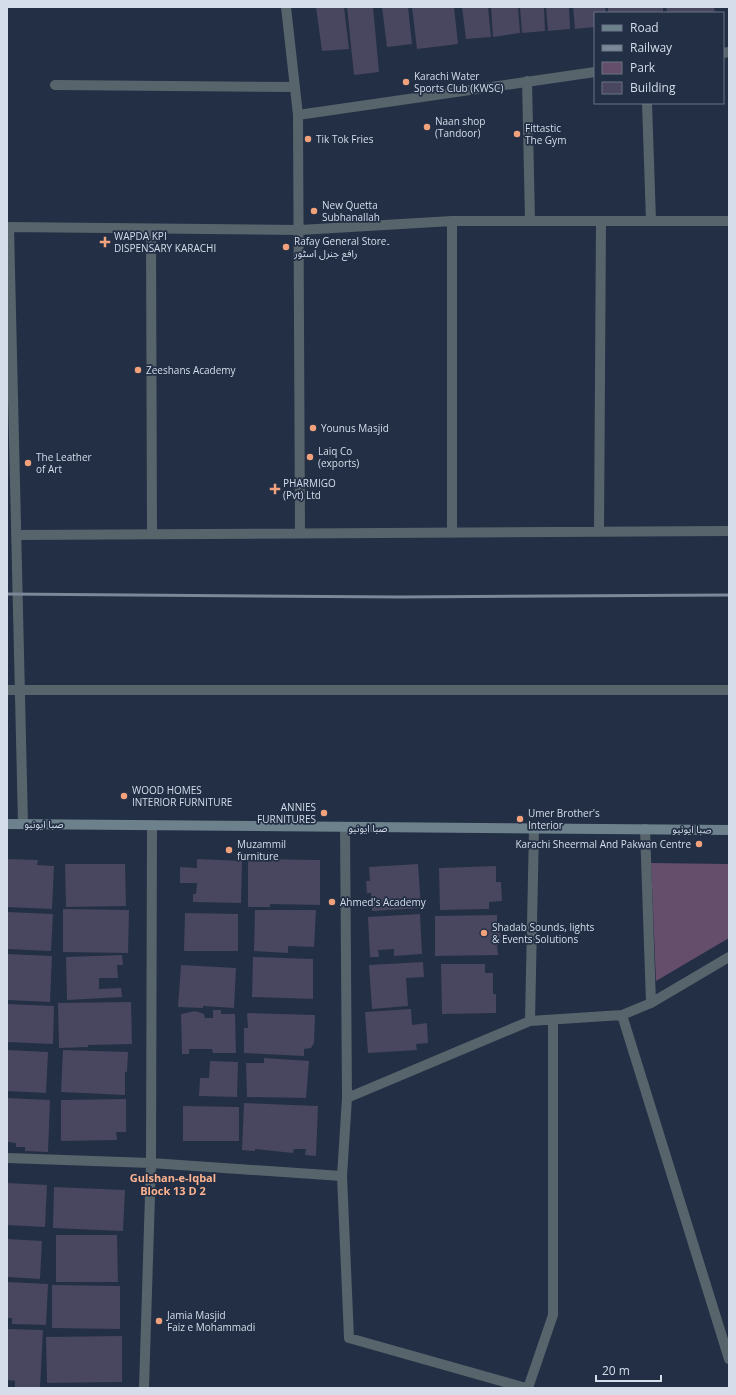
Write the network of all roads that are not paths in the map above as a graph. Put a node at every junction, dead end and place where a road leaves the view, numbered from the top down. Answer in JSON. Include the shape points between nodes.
{"nodes":[{"id":1,"x":286,"y":7,"type":"edge"},
{"id":2,"x":594,"y":72,"type":"edge"},
{"id":3,"x":527,"y":81,"type":"junction"},
{"id":4,"x":55,"y":85,"type":"dead end"},
{"id":5,"x":295,"y":87,"type":"junction"},
{"id":6,"x":647,"y":104,"type":"edge"},
{"id":7,"x":298,"y":115,"type":"junction"},
{"id":8,"x":452,"y":221,"type":"junction"},
{"id":9,"x":530,"y":221,"type":"junction"},
{"id":10,"x":601,"y":221,"type":"junction"},
{"id":11,"x":651,"y":221,"type":"junction"},
{"id":12,"x":729,"y":221,"type":"edge"},
{"id":13,"x":8,"y":227,"type":"edge"},
{"id":14,"x":151,"y":229,"type":"junction"},
{"id":15,"x":300,"y":230,"type":"junction"},
{"id":16,"x":9,"y":307,"type":"edge"},
{"id":17,"x":729,"y":531,"type":"edge"},
{"id":18,"x":452,"y":532,"type":"junction"},
{"id":19,"x":599,"y":532,"type":"junction"},
{"id":20,"x":300,"y":533,"type":"junction"},
{"id":21,"x":152,"y":534,"type":"junction"},
{"id":22,"x":16,"y":535,"type":"junction"},
{"id":23,"x":20,"y":689,"type":"junction"},
{"id":24,"x":7,"y":690,"type":"edge"},
{"id":25,"x":729,"y":690,"type":"edge"},
{"id":26,"x":7,"y":824,"type":"edge"},
{"id":27,"x":23,"y":824,"type":"junction"},
{"id":28,"x":152,"y":825,"type":"junction"},
{"id":29,"x":345,"y":828,"type":"junction"},
{"id":30,"x":534,"y":828,"type":"junction"},
{"id":31,"x":645,"y":829,"type":"junction"},
{"id":32,"x":729,"y":830,"type":"edge"},
{"id":33,"x":729,"y":957,"type":"edge"},
{"id":34,"x":651,"y":1003,"type":"junction"},
{"id":35,"x":622,"y":1015,"type":"junction"},
{"id":36,"x":553,"y":1020,"type":"junction"},
{"id":37,"x":530,"y":1021,"type":"junction"},
{"id":38,"x":347,"y":1098,"type":"junction"},
{"id":39,"x":7,"y":1158,"type":"edge"},
{"id":40,"x":151,"y":1163,"type":"junction"},
{"id":41,"x":342,"y":1176,"type":"junction"},
{"id":42,"x":729,"y":1360,"type":"edge"},
{"id":43,"x":144,"y":1388,"type":"edge"},
{"id":44,"x":527,"y":1388,"type":"edge"}],
"edges":[{"from":1,"to":5,"type":"street"},
{"from":2,"to":3,"type":"street"},
{"from":3,"to":7,"type":"street"},
{"from":3,"to":9,"type":"street"},
{"from":4,"to":5,"type":"street"},
{"from":5,"to":7,"type":"street"},
{"from":6,"to":11,"type":"street"},
{"from":7,"to":15,"type":"street"},
{"from":8,"to":9,"type":"street"},
{"from":8,"to":15,"type":"street"},
{"from":8,"to":18,"type":"street"},
{"from":9,"to":10,"type":"street"},
{"from":10,"to":11,"type":"street"},
{"from":10,"to":19,"type":"street"},
{"from":11,"to":12,"type":"street"},
{"from":13,"to":14,"type":"street"},
{"from":13,"to":16,"type":"street"},
{"from":14,"to":15,"type":"street"},
{"from":14,"to":21,"type":"street"},
{"from":15,"to":20,"type":"street"},
{"from":16,"to":22,"type":"street"},
{"from":17,"to":19,"type":"street"},
{"from":18,"to":19,"type":"street"},
{"from":18,"to":20,"type":"street"},
{"from":20,"to":21,"type":"street"},
{"from":21,"to":22,"type":"street"},
{"from":22,"to":23,"type":"street"},
{"from":23,"to":24,"type":"street"},
{"from":23,"to":25,"type":"street"},
{"from":23,"to":27,"type":"street"},
{"from":26,"to":27,"type":"main road","name":"صبا ایونیو"},
{"from":27,"to":28,"type":"main road","name":"صبا ایونیو"},
{"from":28,"to":29,"type":"main road","name":"صبا ایونیو"},
{"from":28,"to":40,"type":"street"},
{"from":29,"to":30,"type":"main road","name":"صبا ایونیو"},
{"from":29,"to":38,"type":"street"},
{"from":30,"to":31,"type":"main road","name":"صبا ایونیو"},
{"from":30,"to":37,"type":"street"},
{"from":31,"to":32,"type":"main road","name":"صبا ایونیو"},
{"from":31,"to":34,"type":"street"},
{"from":33,"to":34,"type":"street"},
{"from":34,"to":35,"type":"street"},
{"from":35,"to":36,"type":"street"},
{"from":35,"to":42,"type":"street"},
{"from":36,"to":37,"type":"street"},
{"from":36,"to":44,"type":"street","via":[[553,1315]]},
{"from":37,"to":38,"type":"street"},
{"from":38,"to":41,"type":"street"},
{"from":39,"to":40,"type":"street"},
{"from":40,"to":41,"type":"street"},
{"from":40,"to":43,"type":"street"},
{"from":41,"to":44,"type":"street","via":[[349,1338]]}]}
